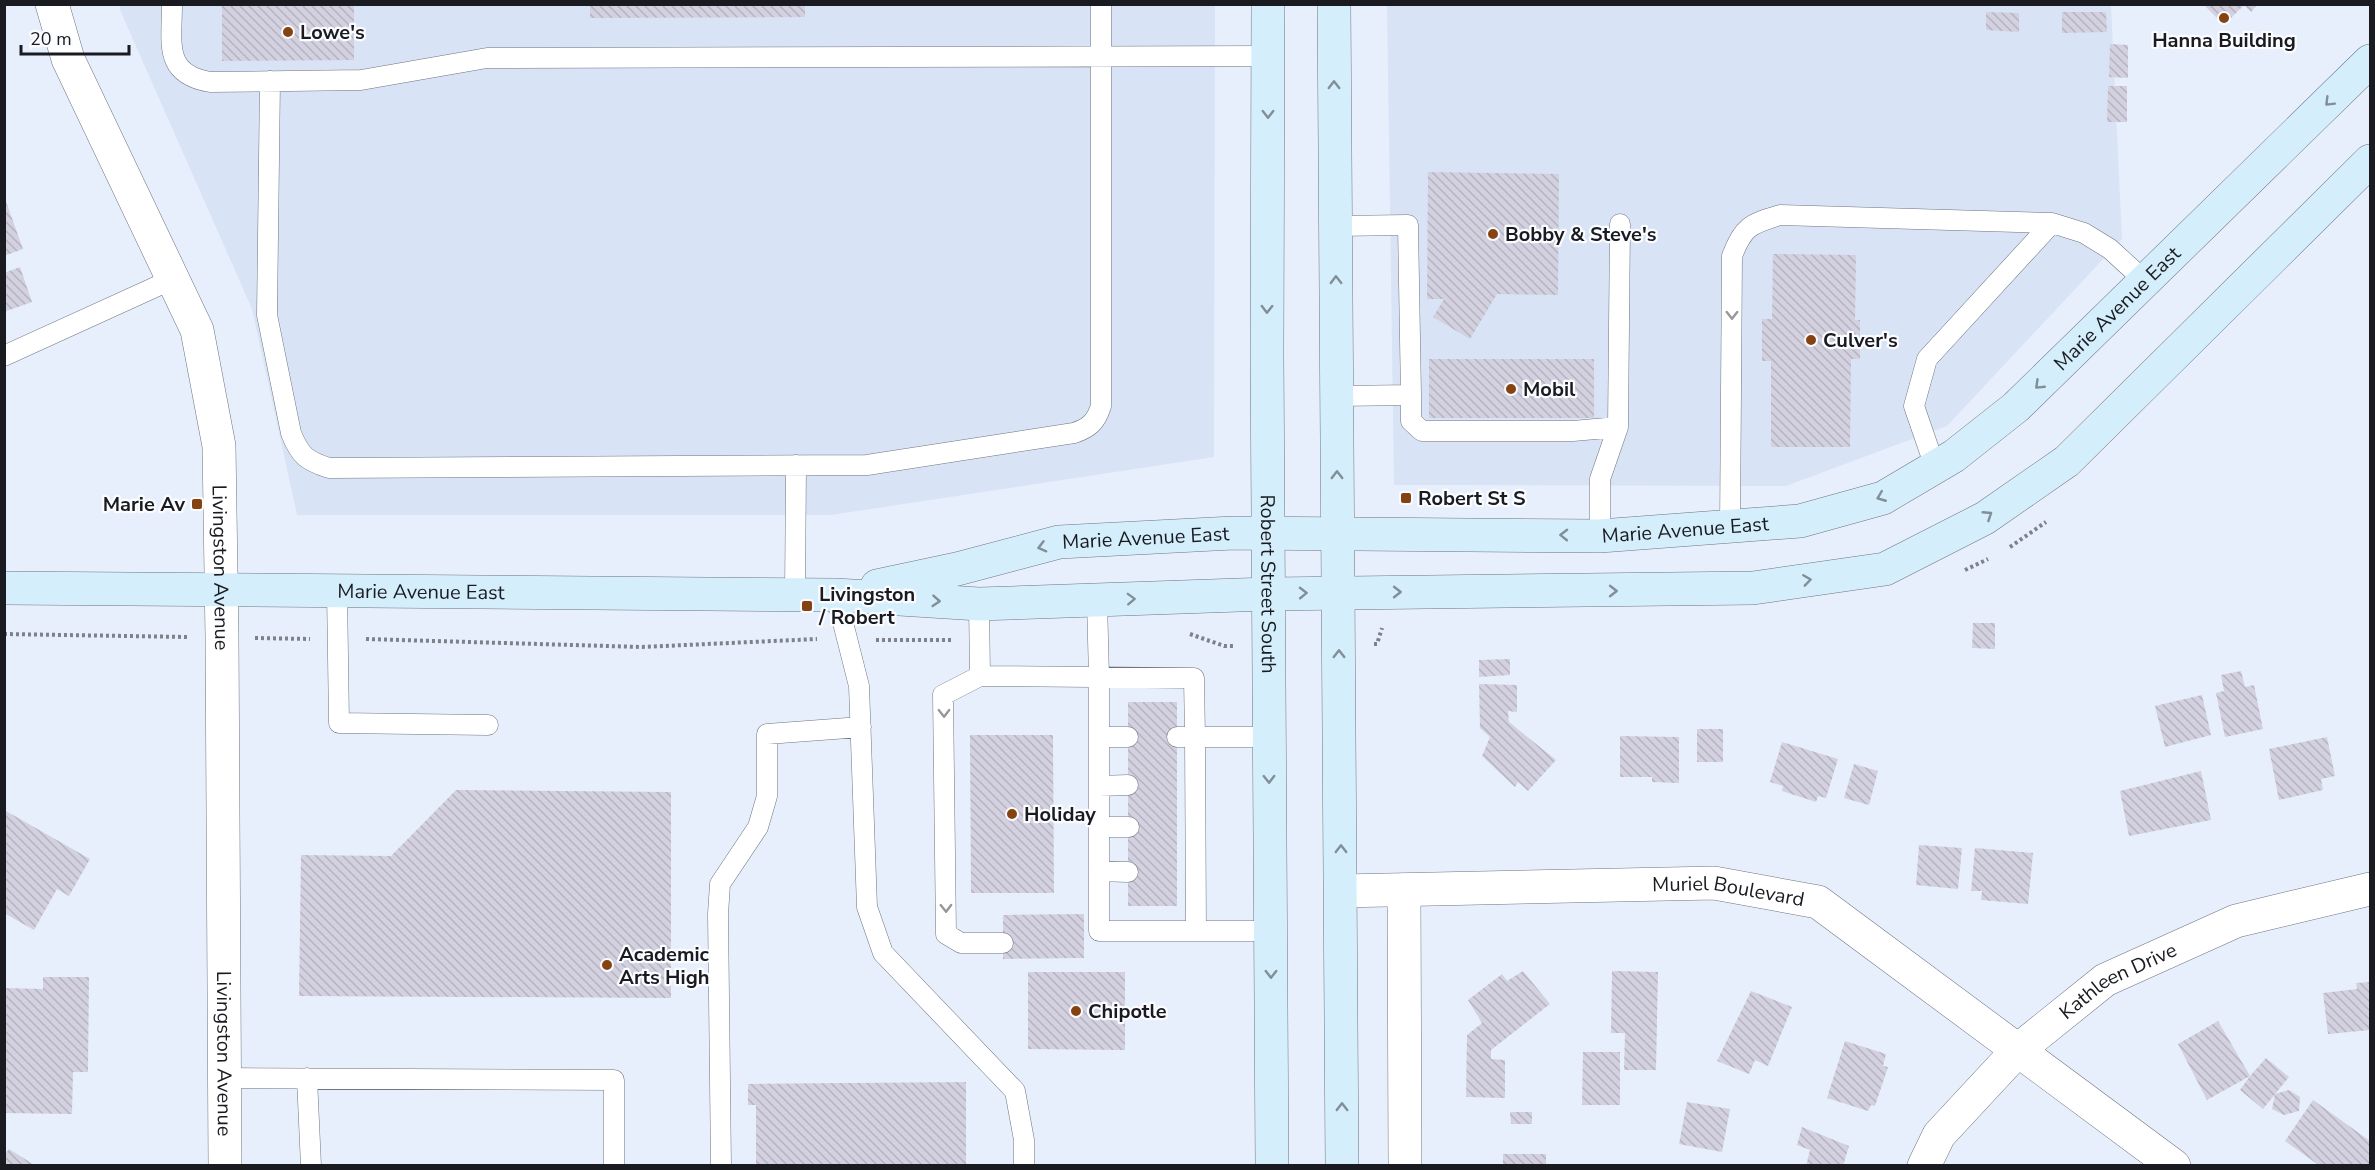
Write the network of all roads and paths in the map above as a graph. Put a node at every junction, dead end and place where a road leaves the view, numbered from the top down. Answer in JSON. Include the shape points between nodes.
{"nodes":[{"id":1,"x":52,"y":4,"type":"edge"},
{"id":2,"x":172,"y":4,"type":"edge"},
{"id":3,"x":1101,"y":4,"type":"edge"},
{"id":4,"x":1268,"y":4,"type":"edge"},
{"id":5,"x":1334,"y":4,"type":"edge"},
{"id":6,"x":1100,"y":56,"type":"junction"},
{"id":7,"x":1268,"y":56,"type":"junction"},
{"id":8,"x":2370,"y":61,"type":"edge"},
{"id":9,"x":270,"y":81,"type":"junction"},
{"id":10,"x":2370,"y":160,"type":"edge"},
{"id":11,"x":2052,"y":223,"type":"junction"},
{"id":12,"x":1620,"y":224,"type":"dead end"},
{"id":13,"x":1335,"y":226,"type":"junction"},
{"id":14,"x":173,"y":279,"type":"junction"},
{"id":15,"x":2146,"y":282,"type":"junction"},
{"id":16,"x":4,"y":356,"type":"edge"},
{"id":17,"x":1411,"y":395,"type":"junction"},
{"id":18,"x":1337,"y":396,"type":"junction"},
{"id":19,"x":1618,"y":428,"type":"junction"},
{"id":20,"x":796,"y":465,"type":"junction"},
{"id":21,"x":1935,"y":467,"type":"junction"},
{"id":22,"x":1730,"y":527,"type":"junction"},
{"id":23,"x":1268,"y":533,"type":"junction"},
{"id":24,"x":1338,"y":533,"type":"junction"},
{"id":25,"x":1600,"y":536,"type":"junction"},
{"id":26,"x":4,"y":588,"type":"edge"},
{"id":27,"x":222,"y":590,"type":"junction"},
{"id":28,"x":337,"y":591,"type":"junction"},
{"id":29,"x":1338,"y":593,"type":"junction"},
{"id":30,"x":1268,"y":594,"type":"junction"},
{"id":31,"x":795,"y":595,"type":"junction"},
{"id":32,"x":836,"y":595,"type":"junction"},
{"id":33,"x":1097,"y":601,"type":"junction"},
{"id":34,"x":979,"y":604,"type":"junction"},
{"id":35,"x":4,"y":634,"type":"edge"},
{"id":36,"x":1181,"y":634,"type":"dead end"},
{"id":37,"x":167,"y":636,"type":"dead end"},
{"id":38,"x":263,"y":638,"type":"dead end"},
{"id":39,"x":338,"y":639,"type":"junction"},
{"id":40,"x":847,"y":640,"type":"junction"},
{"id":41,"x":979,"y":640,"type":"junction"},
{"id":42,"x":1224,"y":646,"type":"dead end"},
{"id":43,"x":980,"y":676,"type":"junction"},
{"id":44,"x":1099,"y":677,"type":"junction"},
{"id":45,"x":488,"y":724,"type":"dead end"},
{"id":46,"x":861,"y":727,"type":"junction"},
{"id":47,"x":1099,"y":736,"type":"junction"},
{"id":48,"x":1128,"y":736,"type":"dead end"},
{"id":49,"x":1186,"y":737,"type":"junction"},
{"id":50,"x":1269,"y":737,"type":"junction"},
{"id":51,"x":1128,"y":785,"type":"dead end"},
{"id":52,"x":1099,"y":786,"type":"junction"},
{"id":53,"x":1098,"y":827,"type":"junction"},
{"id":54,"x":1129,"y":827,"type":"dead end"},
{"id":55,"x":1098,"y":871,"type":"junction"},
{"id":56,"x":1128,"y":872,"type":"dead end"},
{"id":57,"x":2370,"y":889,"type":"edge"},
{"id":58,"x":1404,"y":890,"type":"junction"},
{"id":59,"x":1341,"y":891,"type":"junction"},
{"id":60,"x":1196,"y":931,"type":"junction"},
{"id":61,"x":1271,"y":931,"type":"junction"},
{"id":62,"x":1003,"y":944,"type":"dead end"},
{"id":63,"x":2018,"y":1050,"type":"junction"},
{"id":64,"x":224,"y":1078,"type":"junction"},
{"id":65,"x":307,"y":1078,"type":"junction"},
{"id":66,"x":225,"y":1166,"type":"edge"},
{"id":67,"x":311,"y":1166,"type":"edge"},
{"id":68,"x":614,"y":1166,"type":"edge"},
{"id":69,"x":721,"y":1166,"type":"edge"},
{"id":70,"x":1024,"y":1166,"type":"edge"},
{"id":71,"x":1272,"y":1166,"type":"edge"},
{"id":72,"x":1342,"y":1166,"type":"edge"},
{"id":73,"x":1405,"y":1166,"type":"edge"},
{"id":74,"x":1924,"y":1166,"type":"edge"},
{"id":75,"x":2174,"y":1166,"type":"edge"}],
"edges":[{"from":1,"to":14,"type":"street","name":"Livingston Avenue","via":[[68,59]]},
{"from":2,"to":9,"type":"lane","via":[[172,49],[176,65],[184,74],[210,82]]},
{"from":3,"to":6,"type":"lane"},
{"from":4,"to":7,"type":"street","name":"Robert Street South"},
{"from":13,"to":5,"type":"street","one_way":true},
{"from":6,"to":7,"type":"lane"},
{"from":6,"to":9,"type":"lane","via":[[487,58],[362,80]]},
{"from":6,"to":20,"type":"lane","via":[[1101,406],[1097,418],[1088,428],[1074,434],[867,465]]},
{"from":7,"to":23,"type":"street","name":"Robert Street South","one_way":true},
{"from":8,"to":15,"type":"street","name":"Marie Avenue East","one_way":true},
{"from":9,"to":20,"type":"lane","via":[[267,315],[291,434],[310,462],[328,468]]},
{"from":29,"to":10,"type":"street","name":"Marie Avenue East","one_way":true,"via":[[1754,588],[1885,569],[1985,518],[2067,460]]},
{"from":11,"to":15,"type":"lane","via":[[2084,232],[2110,249]]},
{"from":11,"to":21,"type":"lane","via":[[1928,359],[1914,406]]},
{"from":11,"to":22,"type":"lane","one_way":true,"via":[[1780,215],[1757,222],[1740,235],[1732,256]]},
{"from":12,"to":19,"type":"lane"},
{"from":13,"to":17,"type":"lane","via":[[1408,225]]},
{"from":18,"to":13,"type":"street","one_way":true},
{"from":14,"to":16,"type":"lane"},
{"from":14,"to":27,"type":"street","name":"Livingston Avenue","via":[[197,330],[219,446]]},
{"from":15,"to":21,"type":"street","name":"Marie Avenue East","one_way":true,"via":[[2016,407]]},
{"from":17,"to":18,"type":"lane"},
{"from":17,"to":19,"type":"lane","via":[[1411,421],[1422,431]]},
{"from":24,"to":18,"type":"street","one_way":true},
{"from":19,"to":25,"type":"lane","via":[[1600,479]]},
{"from":20,"to":31,"type":"lane"},
{"from":21,"to":22,"type":"street","name":"Marie Avenue East","one_way":true,"via":[[1882,498],[1800,521]]},
{"from":22,"to":25,"type":"street","name":"Marie Avenue East"},
{"from":23,"to":24,"type":"street","name":"Marie Avenue East"},
{"from":23,"to":30,"type":"street","name":"Robert Street South"},
{"from":23,"to":32,"type":"street","name":"Marie Avenue East","one_way":true,"via":[[1059,542]]},
{"from":25,"to":24,"type":"street","name":"Marie Avenue East","one_way":true},
{"from":24,"to":29,"type":"street"},
{"from":26,"to":27,"type":"street","name":"Marie Avenue East"},
{"from":27,"to":28,"type":"street","name":"Marie Avenue East"},
{"from":27,"to":64,"type":"street","name":"Livingston Avenue"},
{"from":28,"to":31,"type":"street","name":"Marie Avenue East"},
{"from":28,"to":39,"type":"lane"},
{"from":30,"to":29,"type":"street","name":"Marie Avenue East","one_way":true},
{"from":59,"to":29,"type":"street","one_way":true},
{"from":33,"to":30,"type":"street","name":"Marie Avenue East","one_way":true},
{"from":30,"to":50,"type":"street","name":"Robert Street South"},
{"from":31,"to":32,"type":"street","name":"Marie Avenue East"},
{"from":32,"to":34,"type":"street","name":"Marie Avenue East","one_way":true},
{"from":32,"to":40,"type":"lane"},
{"from":33,"to":34,"type":"street","name":"Marie Avenue East"},
{"from":33,"to":44,"type":"lane"},
{"from":34,"to":41,"type":"lane"},
{"from":35,"to":37,"type":"path"},
{"from":36,"to":42,"type":"path"},
{"from":38,"to":39,"type":"path"},
{"from":39,"to":40,"type":"path","via":[[642,647]]},
{"from":39,"to":45,"type":"lane","via":[[339,723]]},
{"from":40,"to":41,"type":"path"},
{"from":40,"to":46,"type":"lane","via":[[859,686]]},
{"from":41,"to":43,"type":"lane"},
{"from":43,"to":44,"type":"lane"},
{"from":43,"to":62,"type":"lane","one_way":true,"via":[[943,695],[946,934],[961,943]]},
{"from":44,"to":47,"type":"lane"},
{"from":44,"to":49,"type":"lane","via":[[1194,678]]},
{"from":46,"to":69,"type":"lane","via":[[767,734],[767,796],[758,827],[720,884]]},
{"from":46,"to":70,"type":"lane","via":[[867,907],[884,953],[1015,1091],[1024,1140]]},
{"from":47,"to":48,"type":"lane"},
{"from":47,"to":52,"type":"lane"},
{"from":49,"to":50,"type":"lane"},
{"from":49,"to":60,"type":"lane","via":[[1186,870]]},
{"from":50,"to":61,"type":"street","name":"Robert Street South","one_way":true},
{"from":51,"to":52,"type":"lane"},
{"from":52,"to":53,"type":"lane"},
{"from":53,"to":54,"type":"lane"},
{"from":53,"to":55,"type":"lane"},
{"from":55,"to":56,"type":"lane"},
{"from":55,"to":60,"type":"lane","via":[[1091,937]]},
{"from":57,"to":63,"type":"street","name":"Kathleen Drive","via":[[2236,921],[2105,980]]},
{"from":58,"to":59,"type":"street","name":"Muriel Boulevard"},
{"from":58,"to":63,"type":"street","name":"Muriel Boulevard","via":[[1714,883],[1818,902]]},
{"from":58,"to":73,"type":"street"},
{"from":72,"to":59,"type":"street","one_way":true},
{"from":60,"to":61,"type":"lane"},
{"from":61,"to":71,"type":"street","name":"Robert Street South","one_way":true},
{"from":63,"to":74,"type":"street","name":"Kathleen Drive","via":[[1939,1135]]},
{"from":63,"to":75,"type":"street","name":"Muriel Boulevard"},
{"from":64,"to":65,"type":"lane"},
{"from":64,"to":66,"type":"street","name":"Livingston Avenue"},
{"from":65,"to":67,"type":"lane"},
{"from":65,"to":68,"type":"lane","via":[[614,1080]]}]}
